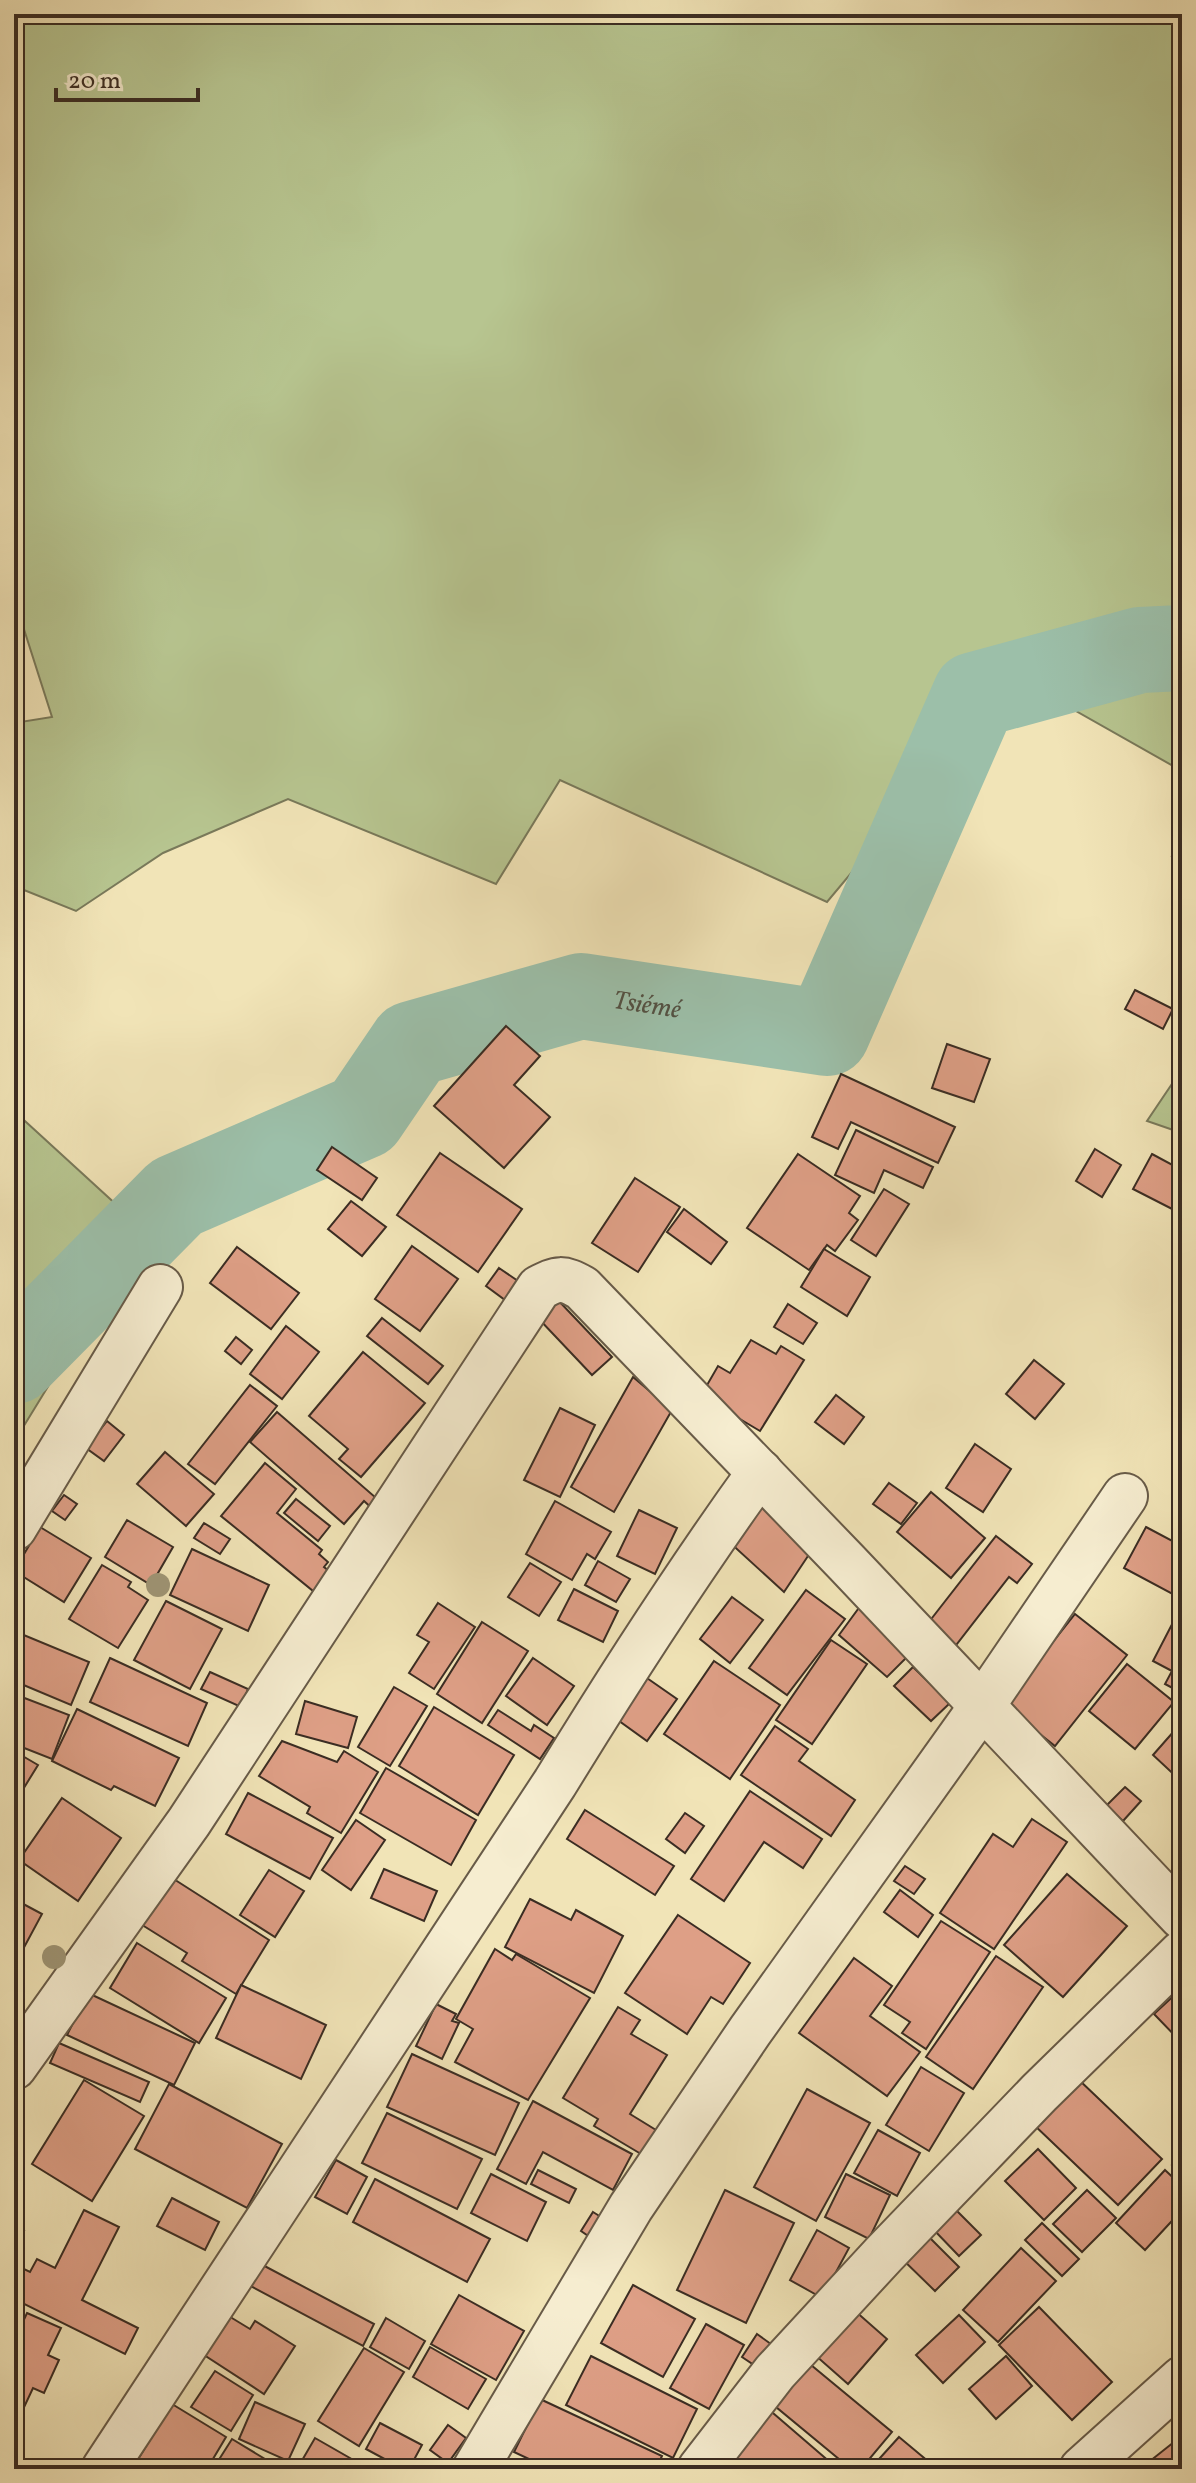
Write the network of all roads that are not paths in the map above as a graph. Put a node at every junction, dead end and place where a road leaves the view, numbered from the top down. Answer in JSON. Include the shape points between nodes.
{"nodes":[{"id":1,"x":160,"y":1287,"type":"dead end"},
{"id":2,"x":760,"y":1472,"type":"junction"},
{"id":3,"x":1125,"y":1496,"type":"dead end"},
{"id":4,"x":14,"y":1528,"type":"edge"},
{"id":5,"x":982,"y":1706,"type":"junction"},
{"id":6,"x":1182,"y":1917,"type":"edge"},
{"id":7,"x":1182,"y":1953,"type":"edge"},
{"id":8,"x":14,"y":2067,"type":"edge"},
{"id":9,"x":1182,"y":2379,"type":"edge"},
{"id":10,"x":104,"y":2469,"type":"edge"},
{"id":11,"x":475,"y":2469,"type":"edge"},
{"id":12,"x":700,"y":2469,"type":"edge"},
{"id":13,"x":1082,"y":2469,"type":"edge"}],
"edges":[{"from":1,"to":4,"type":"street"},
{"from":2,"to":5,"type":"street"},
{"from":2,"to":8,"type":"street","via":[[582,1288],[557,1279],[539,1288],[189,1822]]},
{"from":2,"to":10,"type":"street","via":[[622,1674]]},
{"from":3,"to":5,"type":"street"},
{"from":5,"to":6,"type":"street"},
{"from":5,"to":11,"type":"street","via":[[631,2207]]},
{"from":7,"to":12,"type":"street","via":[[884,2254],[775,2372]]},
{"from":9,"to":13,"type":"street"}]}
